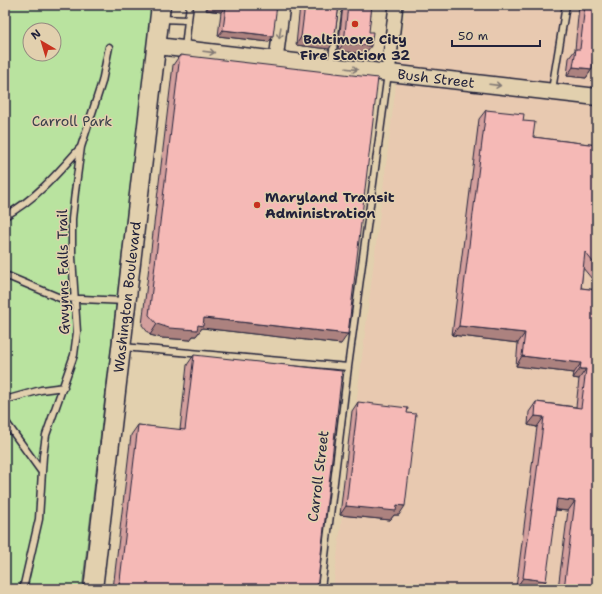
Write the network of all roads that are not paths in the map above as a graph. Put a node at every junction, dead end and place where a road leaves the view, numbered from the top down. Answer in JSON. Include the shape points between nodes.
{"nodes":[{"id":1,"x":190,"y":5,"type":"edge"},
{"id":2,"x":283,"y":5,"type":"edge"},
{"id":3,"x":339,"y":5,"type":"edge"},
{"id":4,"x":396,"y":5,"type":"edge"},
{"id":5,"x":566,"y":5,"type":"edge"},
{"id":6,"x":161,"y":12,"type":"edge"},
{"id":7,"x":188,"y":20,"type":"junction"},
{"id":8,"x":157,"y":46,"type":"junction"},
{"id":9,"x":110,"y":47,"type":"dead end"},
{"id":10,"x":185,"y":50,"type":"junction"},
{"id":11,"x":276,"y":60,"type":"junction"},
{"id":12,"x":331,"y":66,"type":"junction"},
{"id":13,"x":388,"y":73,"type":"junction"},
{"id":14,"x":551,"y":92,"type":"junction"},
{"id":15,"x":597,"y":97,"type":"edge"},
{"id":16,"x":81,"y":147,"type":"junction"},
{"id":17,"x":5,"y":216,"type":"edge"},
{"id":18,"x":5,"y":275,"type":"edge"},
{"id":19,"x":76,"y":299,"type":"junction"},
{"id":20,"x":128,"y":301,"type":"junction"},
{"id":21,"x":122,"y":347,"type":"junction"},
{"id":22,"x":348,"y":367,"type":"junction"},
{"id":23,"x":64,"y":387,"type":"junction"},
{"id":24,"x":5,"y":400,"type":"edge"},
{"id":25,"x":5,"y":421,"type":"edge"},
{"id":26,"x":41,"y":471,"type":"junction"},
{"id":27,"x":23,"y":589,"type":"edge"},
{"id":28,"x":93,"y":589,"type":"edge"},
{"id":29,"x":320,"y":589,"type":"edge"}],
"edges":[{"from":1,"to":7,"type":"lane"},
{"from":2,"to":11,"type":"street","one_way":true},
{"from":3,"to":12,"type":"lane"},
{"from":4,"to":13,"type":"street"},
{"from":5,"to":14,"type":"lane"},
{"from":6,"to":7,"type":"lane"},
{"from":6,"to":8,"type":"main road","name":"Washington Boulevard"},
{"from":7,"to":10,"type":"lane"},
{"from":8,"to":10,"type":"street","name":"Bush Street"},
{"from":8,"to":20,"type":"main road","name":"Washington Boulevard"},
{"from":9,"to":16,"type":"lane","name":"Gwynns Falls Trail","via":[[102,82]]},
{"from":10,"to":11,"type":"street","name":"Bush Street","one_way":true},
{"from":11,"to":12,"type":"street","name":"Bush Street"},
{"from":12,"to":13,"type":"street","name":"Bush Street","one_way":true},
{"from":13,"to":14,"type":"street","name":"Bush Street","one_way":true},
{"from":13,"to":22,"type":"lane","name":"Carroll Street"},
{"from":14,"to":15,"type":"street","name":"Bush Street"},
{"from":16,"to":17,"type":"lane","via":[[48,184],[23,206]]},
{"from":16,"to":19,"type":"lane","name":"Gwynns Falls Trail","via":[[72,219]]},
{"from":18,"to":19,"type":"lane","via":[[54,296]]},
{"from":19,"to":20,"type":"lane"},
{"from":19,"to":23,"type":"lane","name":"Gwynns Falls Trail","via":[[77,332],[74,355]]},
{"from":20,"to":21,"type":"main road","name":"Washington Boulevard"},
{"from":21,"to":22,"type":"lane"},
{"from":21,"to":28,"type":"main road","name":"Washington Boulevard"},
{"from":22,"to":29,"type":"lane","name":"Carroll Street"},
{"from":23,"to":24,"type":"lane","via":[[41,390]]},
{"from":23,"to":26,"type":"lane","name":"Gwynns Falls Trail","via":[[46,435]]},
{"from":25,"to":26,"type":"lane"},
{"from":26,"to":27,"type":"lane","name":"Gwynns Falls Trail","via":[[39,519]]}]}
